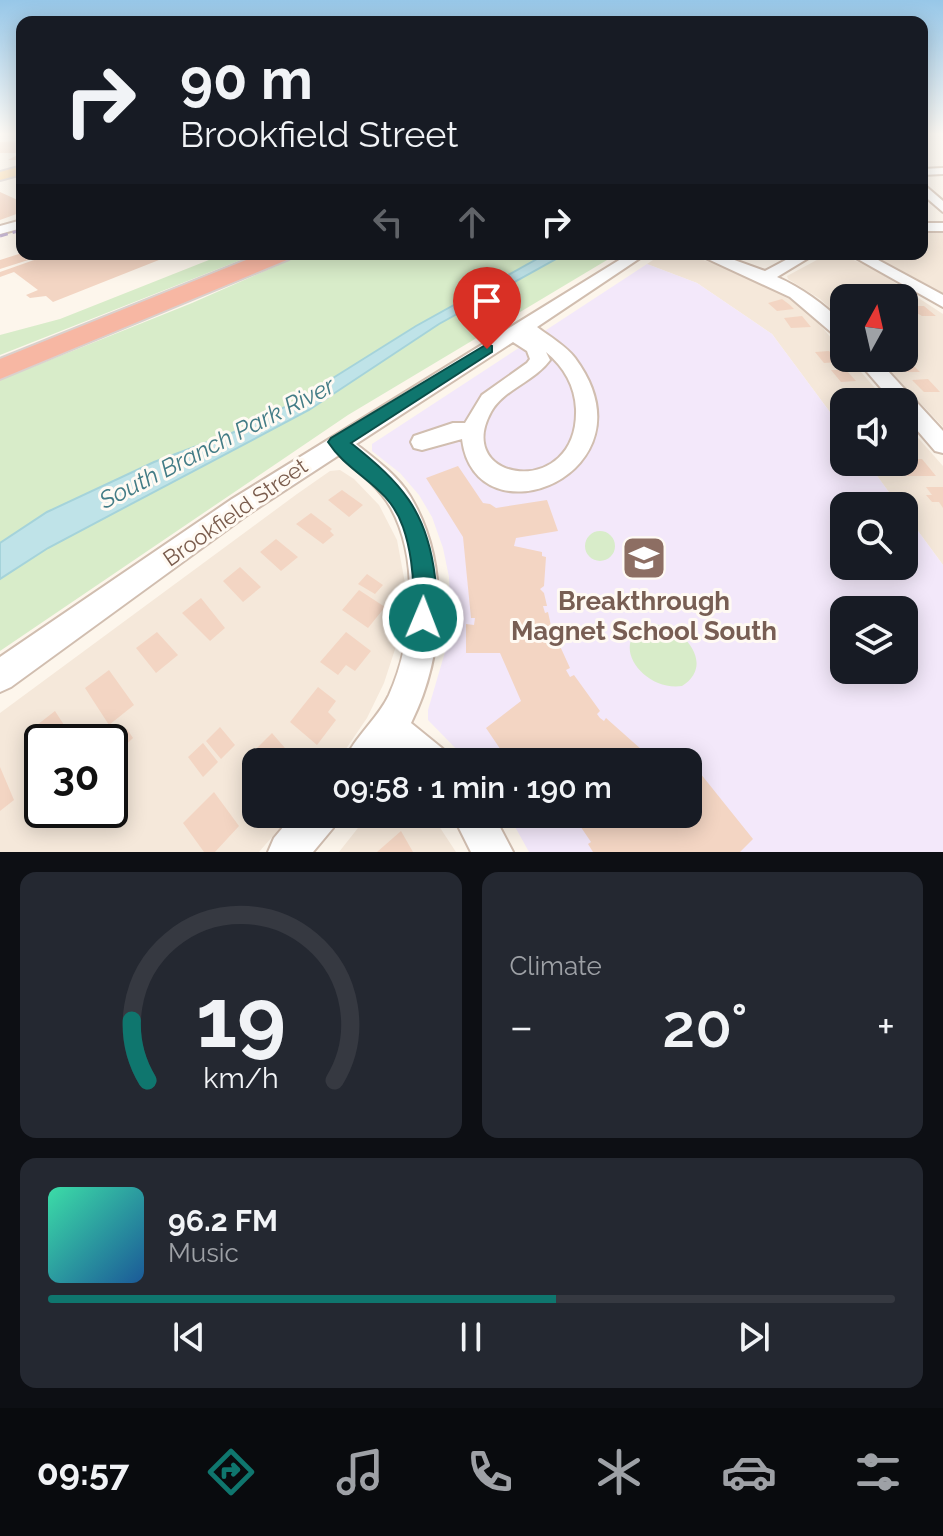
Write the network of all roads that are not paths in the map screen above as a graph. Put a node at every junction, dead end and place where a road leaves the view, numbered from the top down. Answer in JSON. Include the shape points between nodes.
{"nodes":[{"id":1,"x":928,"y":193,"type":"edge"},
{"id":2,"x":943,"y":208,"type":"edge"},
{"id":3,"x":252,"y":260,"type":"edge"},
{"id":4,"x":266,"y":260,"type":"edge"},
{"id":5,"x":629,"y":260,"type":"edge"},
{"id":6,"x":721,"y":260,"type":"edge"},
{"id":7,"x":797,"y":260,"type":"edge"},
{"id":8,"x":867,"y":260,"type":"edge"},
{"id":9,"x":767,"y":276,"type":"junction"},
{"id":10,"x":943,"y":302,"type":"edge"},
{"id":11,"x":830,"y":320,"type":"edge"},
{"id":12,"x":518,"y":330,"type":"junction"},
{"id":13,"x":0,"y":363,"type":"edge"},
{"id":14,"x":0,"y":370,"type":"edge"},
{"id":15,"x":878,"y":372,"type":"edge"},
{"id":16,"x":474,"y":431,"type":"junction"},
{"id":17,"x":338,"y":442,"type":"junction"},
{"id":18,"x":422,"y":442,"type":"dead end"},
{"id":19,"x":943,"y":445,"type":"edge"},
{"id":20,"x":0,"y":676,"type":"edge"},
{"id":21,"x":390,"y":728,"type":"junction"},
{"id":22,"x":374,"y":748,"type":"edge"},
{"id":23,"x":414,"y":748,"type":"edge"},
{"id":24,"x":308,"y":828,"type":"edge"},
{"id":25,"x":479,"y":828,"type":"edge"},
{"id":26,"x":288,"y":852,"type":"edge"},
{"id":27,"x":493,"y":852,"type":"edge"}],
"edges":[{"from":1,"to":2,"type":"street"},
{"from":3,"to":13,"type":"highway"},
{"from":4,"to":14,"type":"highway"},
{"from":5,"to":12,"type":"street","name":"Brookfield Street"},
{"from":6,"to":9,"type":"street"},
{"from":7,"to":9,"type":"street"},
{"from":8,"to":10,"type":"street"},
{"from":9,"to":11,"type":"street","via":[[815,304]]},
{"from":12,"to":16,"type":"street","via":[[540,360],[492,398]]},
{"from":12,"to":16,"type":"street","via":[[555,348],[581,380],[590,415],[585,440],[555,474],[516,482],[483,465],[474,447]]},
{"from":12,"to":17,"type":"street","name":"Brookfield Street"},
{"from":15,"to":19,"type":"street"},
{"from":16,"to":18,"type":"street","via":[[453,431]]},
{"from":17,"to":20,"type":"street","name":"Brookfield Street"},
{"from":17,"to":21,"type":"street","via":[[399,499],[413,524],[421,556],[425,594],[420,642]]},
{"from":21,"to":22,"type":"street"},
{"from":21,"to":23,"type":"street"},
{"from":24,"to":26,"type":"street"},
{"from":25,"to":27,"type":"street"}]}
